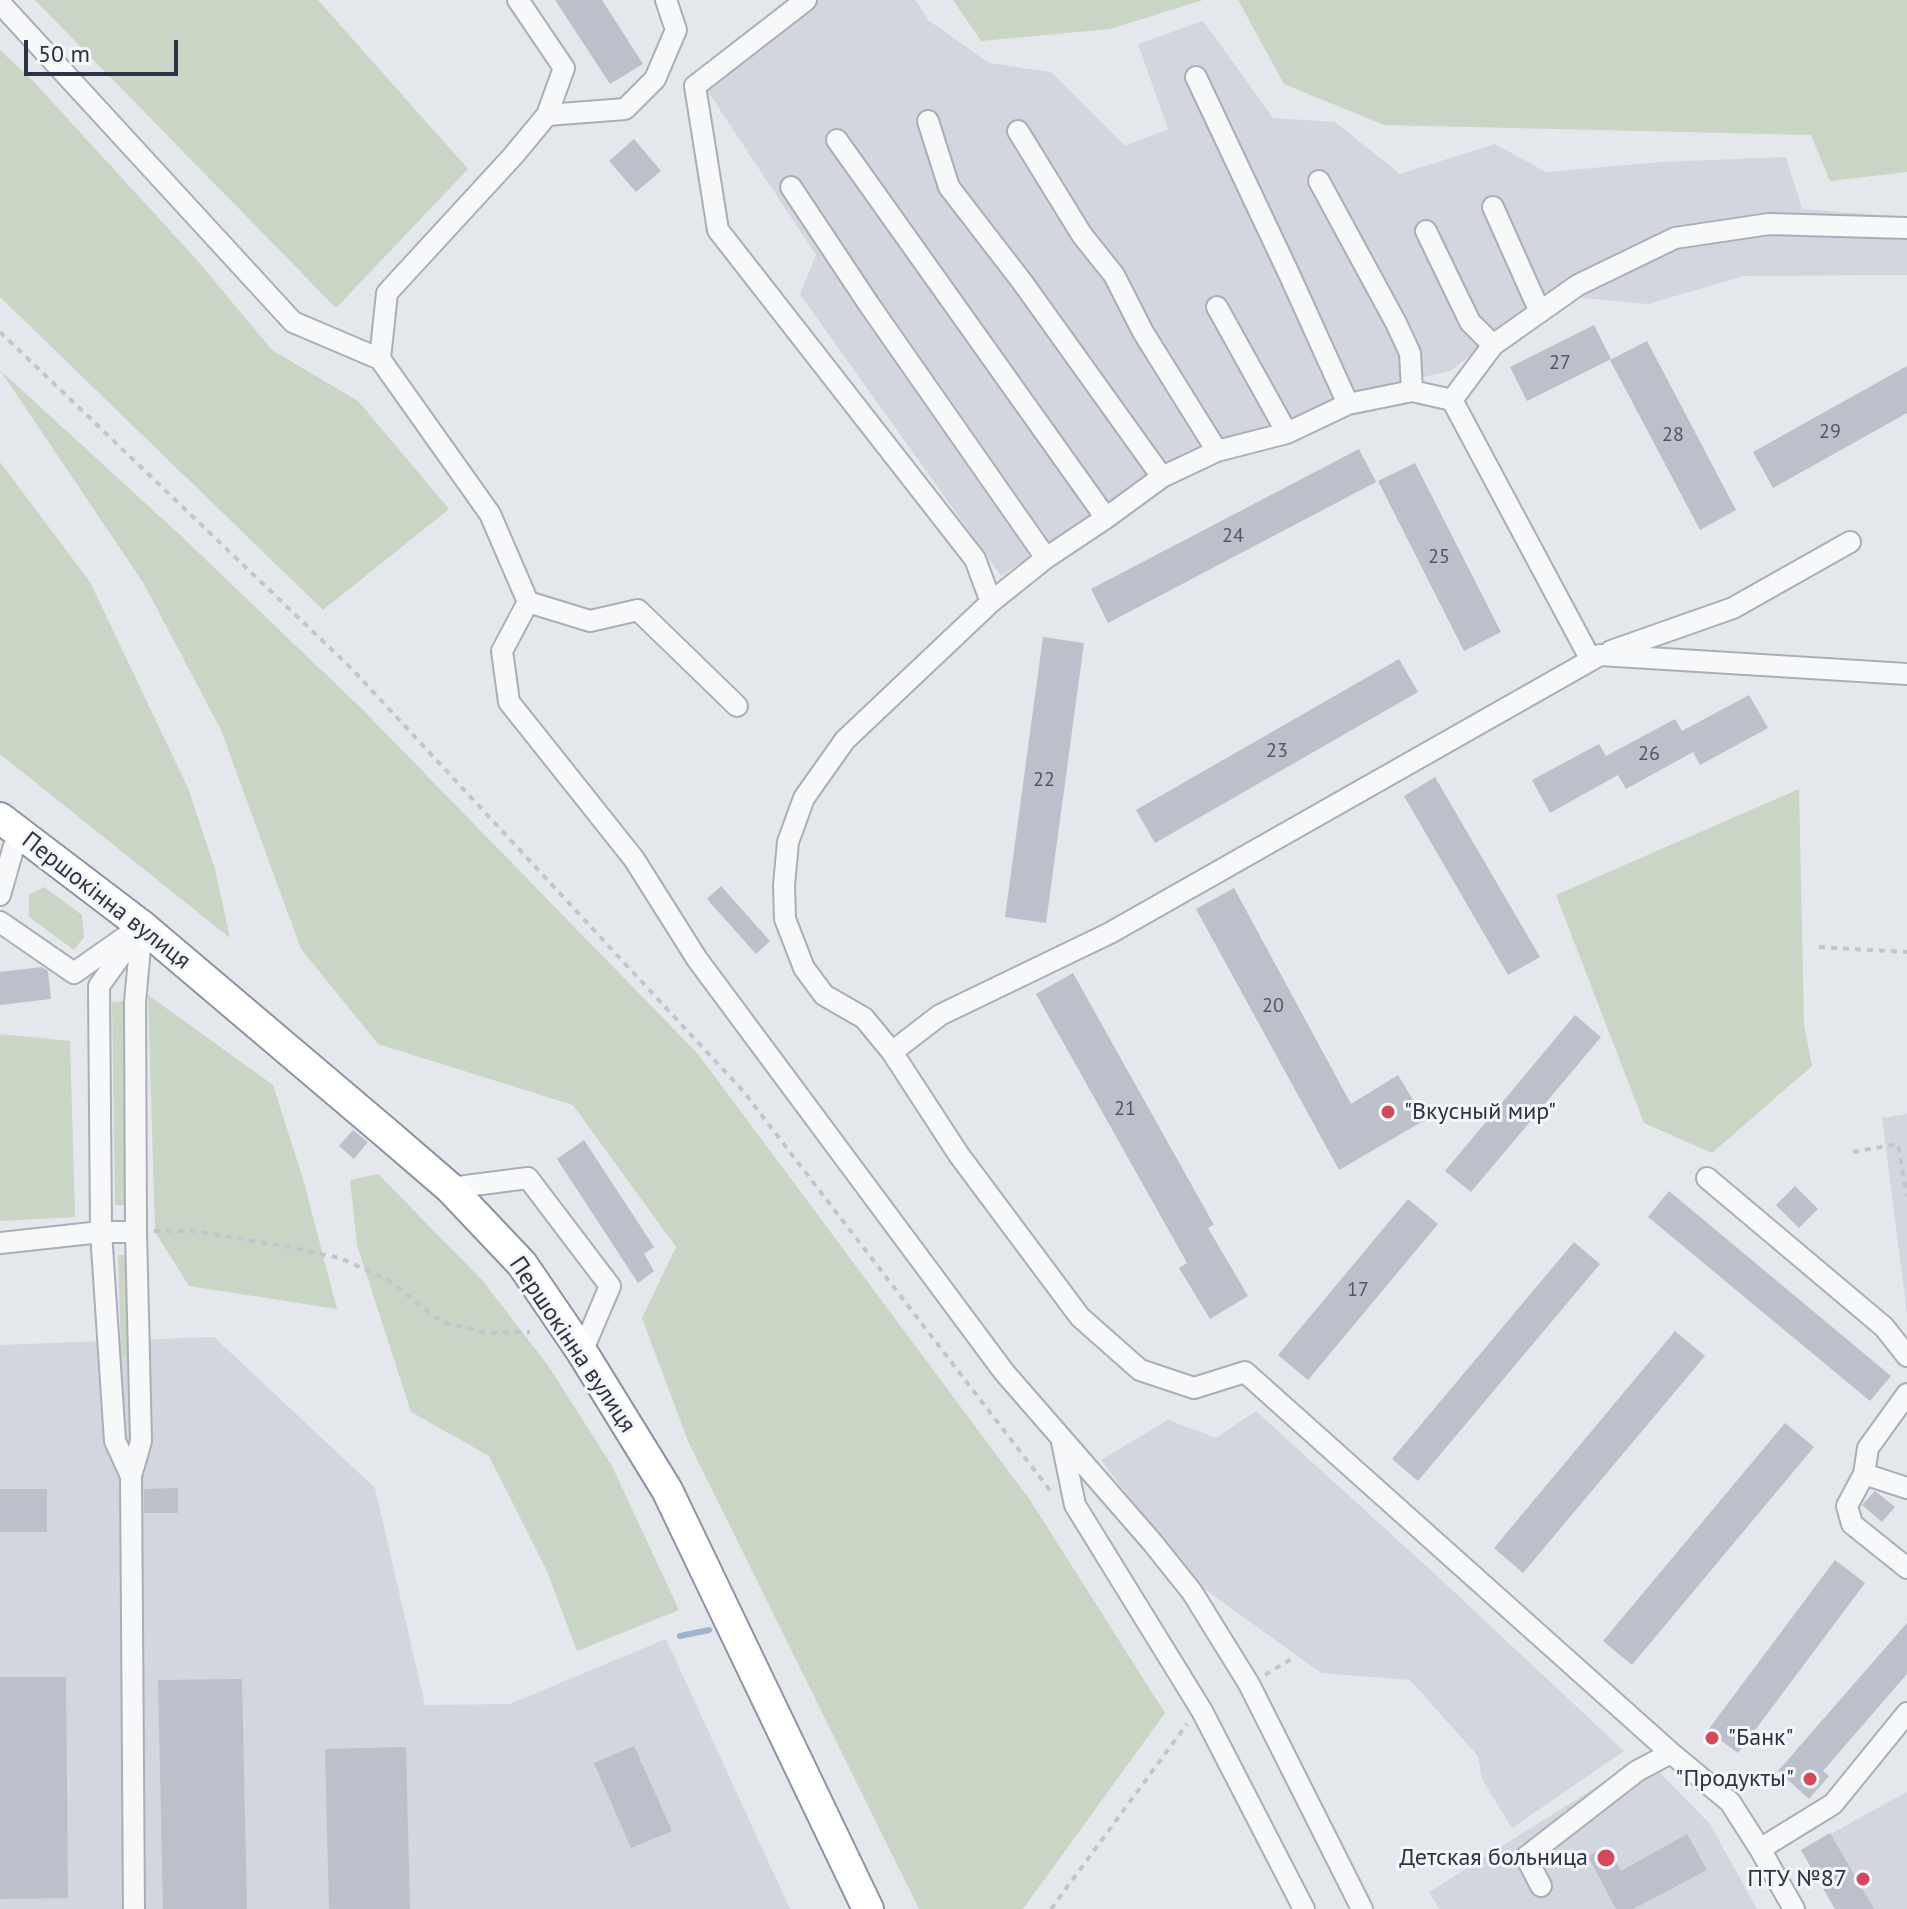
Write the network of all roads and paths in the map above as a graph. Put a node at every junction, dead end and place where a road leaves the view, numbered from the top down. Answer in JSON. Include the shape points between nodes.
{"nodes":[{"id":1,"x":518,"y":0,"type":"edge"},
{"id":2,"x":666,"y":0,"type":"edge"},
{"id":3,"x":806,"y":0,"type":"edge"},
{"id":4,"x":0,"y":3,"type":"edge"},
{"id":5,"x":1196,"y":77,"type":"dead end"},
{"id":6,"x":547,"y":115,"type":"junction"},
{"id":7,"x":928,"y":121,"type":"dead end"},
{"id":8,"x":1018,"y":131,"type":"dead end"},
{"id":9,"x":837,"y":140,"type":"dead end"},
{"id":10,"x":1319,"y":181,"type":"dead end"},
{"id":11,"x":791,"y":187,"type":"dead end"},
{"id":12,"x":1493,"y":207,"type":"dead end"},
{"id":13,"x":1907,"y":228,"type":"edge"},
{"id":14,"x":1426,"y":231,"type":"dead end"},
{"id":15,"x":1217,"y":307,"type":"dead end"},
{"id":16,"x":1540,"y":312,"type":"junction"},
{"id":17,"x":0,"y":332,"type":"edge"},
{"id":18,"x":1493,"y":345,"type":"junction"},
{"id":19,"x":380,"y":359,"type":"junction"},
{"id":20,"x":1412,"y":391,"type":"junction"},
{"id":21,"x":1452,"y":400,"type":"junction"},
{"id":22,"x":1348,"y":404,"type":"junction"},
{"id":23,"x":1287,"y":433,"type":"junction"},
{"id":24,"x":1217,"y":451,"type":"junction"},
{"id":25,"x":1162,"y":477,"type":"junction"},
{"id":26,"x":1106,"y":518,"type":"junction"},
{"id":27,"x":1850,"y":542,"type":"dead end"},
{"id":28,"x":1046,"y":558,"type":"junction"},
{"id":29,"x":528,"y":602,"type":"junction"},
{"id":30,"x":991,"y":602,"type":"junction"},
{"id":31,"x":1596,"y":657,"type":"junction"},
{"id":32,"x":1907,"y":674,"type":"edge"},
{"id":33,"x":737,"y":706,"type":"dead end"},
{"id":34,"x":9,"y":825,"type":"edge"},
{"id":35,"x":0,"y":895,"type":"edge"},
{"id":36,"x":0,"y":922,"type":"edge"},
{"id":37,"x":142,"y":926,"type":"junction"},
{"id":38,"x":1819,"y":947,"type":"dead end"},
{"id":39,"x":1907,"y":952,"type":"edge"},
{"id":40,"x":892,"y":1052,"type":"junction"},
{"id":41,"x":1853,"y":1152,"type":"dead end"},
{"id":42,"x":1707,"y":1178,"type":"dead end"},
{"id":43,"x":450,"y":1188,"type":"junction"},
{"id":44,"x":1907,"y":1196,"type":"edge"},
{"id":45,"x":101,"y":1232,"type":"junction"},
{"id":46,"x":136,"y":1232,"type":"junction"},
{"id":47,"x":0,"y":1243,"type":"edge"},
{"id":48,"x":530,"y":1332,"type":"dead end"},
{"id":49,"x":582,"y":1352,"type":"junction"},
{"id":50,"x":1907,"y":1356,"type":"edge"},
{"id":51,"x":1907,"y":1394,"type":"edge"},
{"id":52,"x":1062,"y":1438,"type":"junction"},
{"id":53,"x":1864,"y":1474,"type":"junction"},
{"id":54,"x":131,"y":1476,"type":"junction"},
{"id":55,"x":1907,"y":1488,"type":"edge"},
{"id":56,"x":1056,"y":1499,"type":"dead end"},
{"id":57,"x":1907,"y":1568,"type":"edge"},
{"id":58,"x":1907,"y":1713,"type":"edge"},
{"id":59,"x":1191,"y":1718,"type":"dead end"},
{"id":60,"x":1671,"y":1753,"type":"junction"},
{"id":61,"x":1760,"y":1849,"type":"junction"},
{"id":62,"x":1541,"y":1886,"type":"dead end"},
{"id":63,"x":134,"y":1909,"type":"edge"},
{"id":64,"x":868,"y":1909,"type":"edge"},
{"id":65,"x":1051,"y":1909,"type":"edge"},
{"id":66,"x":1304,"y":1909,"type":"edge"},
{"id":67,"x":1362,"y":1909,"type":"edge"},
{"id":68,"x":1794,"y":1909,"type":"edge"}],
"edges":[{"from":1,"to":6,"type":"street","via":[[564,68]]},
{"from":2,"to":6,"type":"street","via":[[676,30],[655,79],[625,109]]},
{"from":3,"to":30,"type":"street","via":[[695,86],[718,230],[975,559]]},
{"from":4,"to":19,"type":"street","via":[[293,322]]},
{"from":5,"to":22,"type":"street"},
{"from":6,"to":19,"type":"street","via":[[387,293]]},
{"from":7,"to":25,"type":"street","via":[[949,187]]},
{"from":8,"to":24,"type":"street","via":[[1082,235],[1114,275]]},
{"from":9,"to":26,"type":"street"},
{"from":10,"to":20,"type":"street","via":[[1410,353]]},
{"from":11,"to":28,"type":"street"},
{"from":12,"to":16,"type":"street"},
{"from":13,"to":16,"type":"street","via":[[1769,224],[1675,238],[1578,285]]},
{"from":14,"to":18,"type":"street","via":[[1470,322]]},
{"from":15,"to":23,"type":"street"},
{"from":16,"to":18,"type":"street"},
{"from":17,"to":56,"type":"path","via":[[353,670],[743,1091]]},
{"from":18,"to":21,"type":"street"},
{"from":19,"to":29,"type":"street","via":[[490,514]]},
{"from":20,"to":21,"type":"street"},
{"from":20,"to":22,"type":"street"},
{"from":21,"to":31,"type":"street"},
{"from":22,"to":23,"type":"street"},
{"from":23,"to":24,"type":"street"},
{"from":24,"to":25,"type":"street"},
{"from":25,"to":26,"type":"street"},
{"from":26,"to":28,"type":"street"},
{"from":27,"to":31,"type":"street","via":[[1733,608]]},
{"from":28,"to":30,"type":"street"},
{"from":29,"to":33,"type":"street","via":[[590,621],[638,610]]},
{"from":29,"to":52,"type":"street","via":[[502,651],[509,702],[634,859],[697,959],[994,1360]]},
{"from":30,"to":40,"type":"street","via":[[845,740],[804,798],[788,842],[785,919],[804,968],[824,995],[864,1018]]},
{"from":31,"to":32,"type":"street"},
{"from":31,"to":40,"type":"street","via":[[1110,933],[940,1015]]},
{"from":34,"to":35,"type":"street"},
{"from":34,"to":37,"type":"highway","name":"Першокінна вулиця"},
{"from":36,"to":37,"type":"street","via":[[74,973]]},
{"from":37,"to":43,"type":"highway","name":"Першокінна вулиця"},
{"from":37,"to":45,"type":"street","via":[[99,986]]},
{"from":37,"to":46,"type":"street","via":[[135,1002]]},
{"from":38,"to":39,"type":"path"},
{"from":40,"to":60,"type":"street","via":[[959,1155],[1080,1317],[1140,1370],[1194,1388],[1245,1372]]},
{"from":41,"to":44,"type":"path","via":[[1898,1144]]},
{"from":42,"to":50,"type":"street","via":[[1884,1327]]},
{"from":43,"to":49,"type":"highway","name":"Першокінна вулиця","via":[[522,1264]]},
{"from":43,"to":49,"type":"street","via":[[528,1178],[610,1286]]},
{"from":45,"to":46,"type":"street"},
{"from":45,"to":47,"type":"street"},
{"from":45,"to":54,"type":"street","via":[[115,1441]]},
{"from":46,"to":48,"type":"path","via":[[196,1231],[340,1258],[388,1280],[442,1322],[488,1333]]},
{"from":46,"to":54,"type":"street","via":[[141,1441]]},
{"from":49,"to":64,"type":"highway","name":"Першокінна вулиця","via":[[667,1490]]},
{"from":51,"to":53,"type":"street","via":[[1868,1448]]},
{"from":52,"to":66,"type":"street","via":[[1075,1505],[1202,1711]]},
{"from":52,"to":67,"type":"street","via":[[1192,1592],[1249,1684]]},
{"from":53,"to":55,"type":"street"},
{"from":53,"to":57,"type":"street","via":[[1847,1506],[1852,1524]]},
{"from":54,"to":63,"type":"street"},
{"from":58,"to":61,"type":"street","via":[[1833,1804]]},
{"from":59,"to":65,"type":"path"},
{"from":60,"to":61,"type":"street","via":[[1730,1802]]},
{"from":60,"to":62,"type":"street","via":[[1637,1771],[1526,1857]]},
{"from":61,"to":68,"type":"street"}]}
